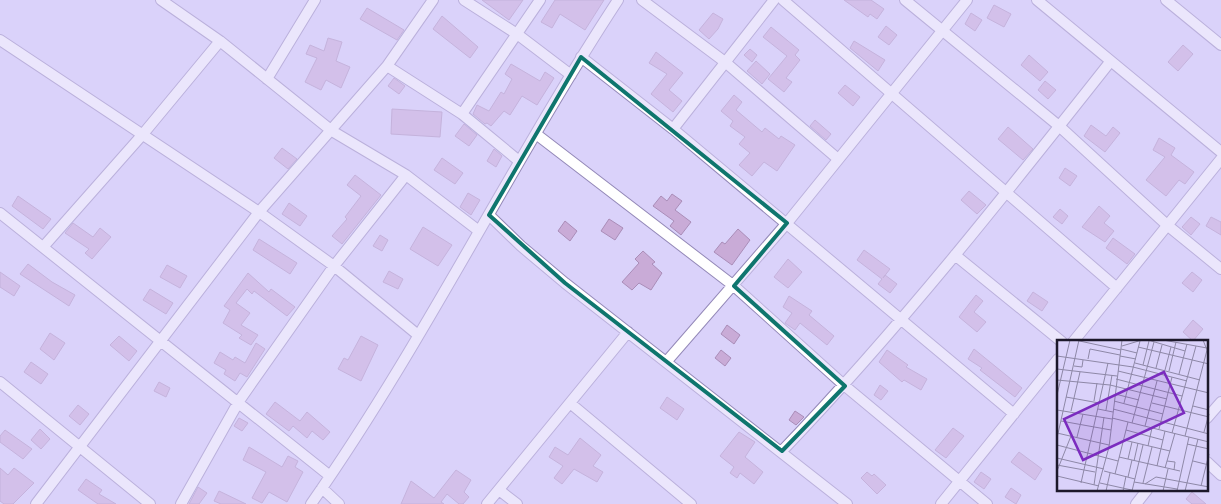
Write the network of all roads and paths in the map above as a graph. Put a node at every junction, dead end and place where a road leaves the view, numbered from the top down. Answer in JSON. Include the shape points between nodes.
{"nodes":[{"id":1,"x":162,"y":0,"type":"edge"},
{"id":2,"x":315,"y":0,"type":"edge"},
{"id":3,"x":464,"y":0,"type":"edge"},
{"id":4,"x":540,"y":0,"type":"edge"},
{"id":5,"x":618,"y":0,"type":"edge"},
{"id":6,"x":642,"y":0,"type":"edge"},
{"id":7,"x":774,"y":0,"type":"edge"},
{"id":8,"x":782,"y":0,"type":"edge"},
{"id":9,"x":905,"y":0,"type":"edge"},
{"id":10,"x":967,"y":0,"type":"edge"},
{"id":11,"x":1037,"y":0,"type":"edge"},
{"id":12,"x":1166,"y":0,"type":"edge"},
{"id":13,"x":429,"y":2,"type":"edge"},
{"id":14,"x":943,"y":30,"type":"junction"},
{"id":15,"x":517,"y":34,"type":"junction"},
{"id":16,"x":0,"y":40,"type":"edge"},
{"id":17,"x":220,"y":41,"type":"junction"},
{"id":18,"x":1221,"y":45,"type":"edge"},
{"id":19,"x":581,"y":57,"type":"junction"},
{"id":20,"x":725,"y":62,"type":"junction"},
{"id":21,"x":1110,"y":62,"type":"junction"},
{"id":22,"x":387,"y":66,"type":"junction"},
{"id":23,"x":571,"y":75,"type":"junction"},
{"id":24,"x":267,"y":79,"type":"junction"},
{"id":25,"x":891,"y":94,"type":"junction"},
{"id":26,"x":462,"y":114,"type":"junction"},
{"id":27,"x":1059,"y":126,"type":"junction"},
{"id":28,"x":674,"y":129,"type":"junction"},
{"id":29,"x":332,"y":130,"type":"junction"},
{"id":30,"x":143,"y":134,"type":"junction"},
{"id":31,"x":536,"y":134,"type":"junction"},
{"id":32,"x":1221,"y":152,"type":"edge"},
{"id":33,"x":838,"y":159,"type":"junction"},
{"id":34,"x":1221,"y":159,"type":"edge"},
{"id":35,"x":519,"y":161,"type":"junction"},
{"id":36,"x":406,"y":175,"type":"junction"},
{"id":37,"x":1006,"y":192,"type":"junction"},
{"id":38,"x":259,"y":212,"type":"junction"},
{"id":39,"x":0,"y":213,"type":"edge"},
{"id":40,"x":488,"y":215,"type":"junction"},
{"id":41,"x":787,"y":223,"type":"junction"},
{"id":42,"x":1167,"y":225,"type":"junction"},
{"id":43,"x":479,"y":231,"type":"junction"},
{"id":44,"x":44,"y":246,"type":"junction"},
{"id":45,"x":955,"y":255,"type":"junction"},
{"id":46,"x":334,"y":266,"type":"junction"},
{"id":47,"x":1221,"y":269,"type":"edge"},
{"id":48,"x":734,"y":286,"type":"junction"},
{"id":49,"x":1117,"y":288,"type":"junction"},
{"id":50,"x":901,"y":320,"type":"junction"},
{"id":51,"x":628,"y":332,"type":"junction"},
{"id":52,"x":418,"y":336,"type":"junction"},
{"id":53,"x":161,"y":340,"type":"junction"},
{"id":54,"x":1060,"y":340,"type":"edge"},
{"id":55,"x":1075,"y":340,"type":"edge"},
{"id":56,"x":1057,"y":360,"type":"edge"},
{"id":57,"x":666,"y":361,"type":"junction"},
{"id":58,"x":0,"y":382,"type":"edge"},
{"id":59,"x":845,"y":386,"type":"junction"},
{"id":60,"x":239,"y":401,"type":"junction"},
{"id":61,"x":1221,"y":402,"type":"edge"},
{"id":62,"x":570,"y":403,"type":"junction"},
{"id":63,"x":1014,"y":414,"type":"junction"},
{"id":64,"x":1208,"y":417,"type":"edge"},
{"id":65,"x":79,"y":448,"type":"junction"},
{"id":66,"x":782,"y":451,"type":"junction"},
{"id":67,"x":1208,"y":463,"type":"edge"},
{"id":68,"x":1221,"y":475,"type":"edge"},
{"id":69,"x":330,"y":476,"type":"junction"},
{"id":70,"x":960,"y":482,"type":"junction"},
{"id":71,"x":322,"y":488,"type":"junction"},
{"id":72,"x":499,"y":490,"type":"junction"},
{"id":73,"x":1145,"y":492,"type":"edge"},
{"id":74,"x":841,"y":502,"type":"edge"},
{"id":75,"x":36,"y":504,"type":"edge"},
{"id":76,"x":150,"y":504,"type":"edge"},
{"id":77,"x":180,"y":504,"type":"edge"},
{"id":78,"x":311,"y":504,"type":"edge"},
{"id":79,"x":339,"y":504,"type":"edge"},
{"id":80,"x":488,"y":504,"type":"edge"},
{"id":81,"x":517,"y":504,"type":"edge"},
{"id":82,"x":691,"y":504,"type":"edge"},
{"id":83,"x":941,"y":504,"type":"edge"},
{"id":84,"x":987,"y":504,"type":"edge"},
{"id":85,"x":1136,"y":504,"type":"edge"}],
"edges":[{"from":1,"to":17,"type":"street"},
{"from":2,"to":24,"type":"street"},
{"from":3,"to":15,"type":"street"},
{"from":4,"to":15,"type":"street"},
{"from":5,"to":19,"type":"street"},
{"from":6,"to":20,"type":"street"},
{"from":7,"to":20,"type":"street"},
{"from":8,"to":25,"type":"street"},
{"from":9,"to":14,"type":"street"},
{"from":10,"to":14,"type":"street"},
{"from":11,"to":21,"type":"street"},
{"from":12,"to":18,"type":"street"},
{"from":13,"to":22,"type":"street"},
{"from":14,"to":25,"type":"street"},
{"from":14,"to":27,"type":"street"},
{"from":15,"to":23,"type":"street"},
{"from":15,"to":26,"type":"street"},
{"from":16,"to":30,"type":"street"},
{"from":17,"to":24,"type":"street"},
{"from":17,"to":30,"type":"street"},
{"from":19,"to":23,"type":"street"},
{"from":19,"to":28,"type":"street"},
{"from":20,"to":28,"type":"street"},
{"from":20,"to":33,"type":"street"},
{"from":21,"to":27,"type":"street"},
{"from":21,"to":32,"type":"street"},
{"from":22,"to":26,"type":"street"},
{"from":22,"to":29,"type":"street"},
{"from":23,"to":31,"type":"street"},
{"from":24,"to":29,"type":"street"},
{"from":25,"to":33,"type":"street"},
{"from":25,"to":37,"type":"street"},
{"from":26,"to":35,"type":"street"},
{"from":27,"to":37,"type":"street"},
{"from":27,"to":42,"type":"street"},
{"from":28,"to":41,"type":"street"},
{"from":29,"to":36,"type":"street"},
{"from":29,"to":38,"type":"street"},
{"from":30,"to":38,"type":"street"},
{"from":30,"to":44,"type":"street"},
{"from":31,"to":35,"type":"street"},
{"from":31,"to":48,"type":"street"},
{"from":33,"to":41,"type":"street"},
{"from":34,"to":42,"type":"street"},
{"from":35,"to":40,"type":"street"},
{"from":36,"to":43,"type":"street"},
{"from":36,"to":46,"type":"street"},
{"from":37,"to":45,"type":"street"},
{"from":37,"to":49,"type":"street"},
{"from":38,"to":46,"type":"street"},
{"from":38,"to":53,"type":"street"},
{"from":39,"to":44,"type":"street"},
{"from":40,"to":43,"type":"street"},
{"from":40,"to":51,"type":"street","via":[[520,246]]},
{"from":41,"to":48,"type":"street"},
{"from":41,"to":50,"type":"street"},
{"from":42,"to":47,"type":"street"},
{"from":42,"to":49,"type":"street"},
{"from":43,"to":52,"type":"street"},
{"from":44,"to":53,"type":"street"},
{"from":45,"to":50,"type":"street"},
{"from":45,"to":54,"type":"street"},
{"from":46,"to":52,"type":"street"},
{"from":46,"to":60,"type":"street"},
{"from":48,"to":57,"type":"street"},
{"from":48,"to":59,"type":"street"},
{"from":49,"to":55,"type":"street"},
{"from":50,"to":59,"type":"street"},
{"from":50,"to":63,"type":"street"},
{"from":51,"to":57,"type":"street"},
{"from":51,"to":62,"type":"street"},
{"from":52,"to":69,"type":"street"},
{"from":53,"to":60,"type":"street"},
{"from":53,"to":65,"type":"street"},
{"from":56,"to":63,"type":"street"},
{"from":57,"to":66,"type":"street"},
{"from":58,"to":65,"type":"street"},
{"from":59,"to":66,"type":"street"},
{"from":59,"to":70,"type":"street"},
{"from":60,"to":69,"type":"street"},
{"from":60,"to":77,"type":"street"},
{"from":61,"to":64,"type":"street"},
{"from":62,"to":72,"type":"street"},
{"from":62,"to":82,"type":"street"},
{"from":63,"to":70,"type":"street"},
{"from":65,"to":75,"type":"street"},
{"from":65,"to":76,"type":"street"},
{"from":66,"to":74,"type":"street"},
{"from":67,"to":68,"type":"street"},
{"from":69,"to":71,"type":"street"},
{"from":70,"to":83,"type":"street"},
{"from":70,"to":84,"type":"street"},
{"from":71,"to":78,"type":"street"},
{"from":71,"to":79,"type":"street"},
{"from":72,"to":80,"type":"street"},
{"from":72,"to":81,"type":"street"},
{"from":73,"to":85,"type":"street"}]}
